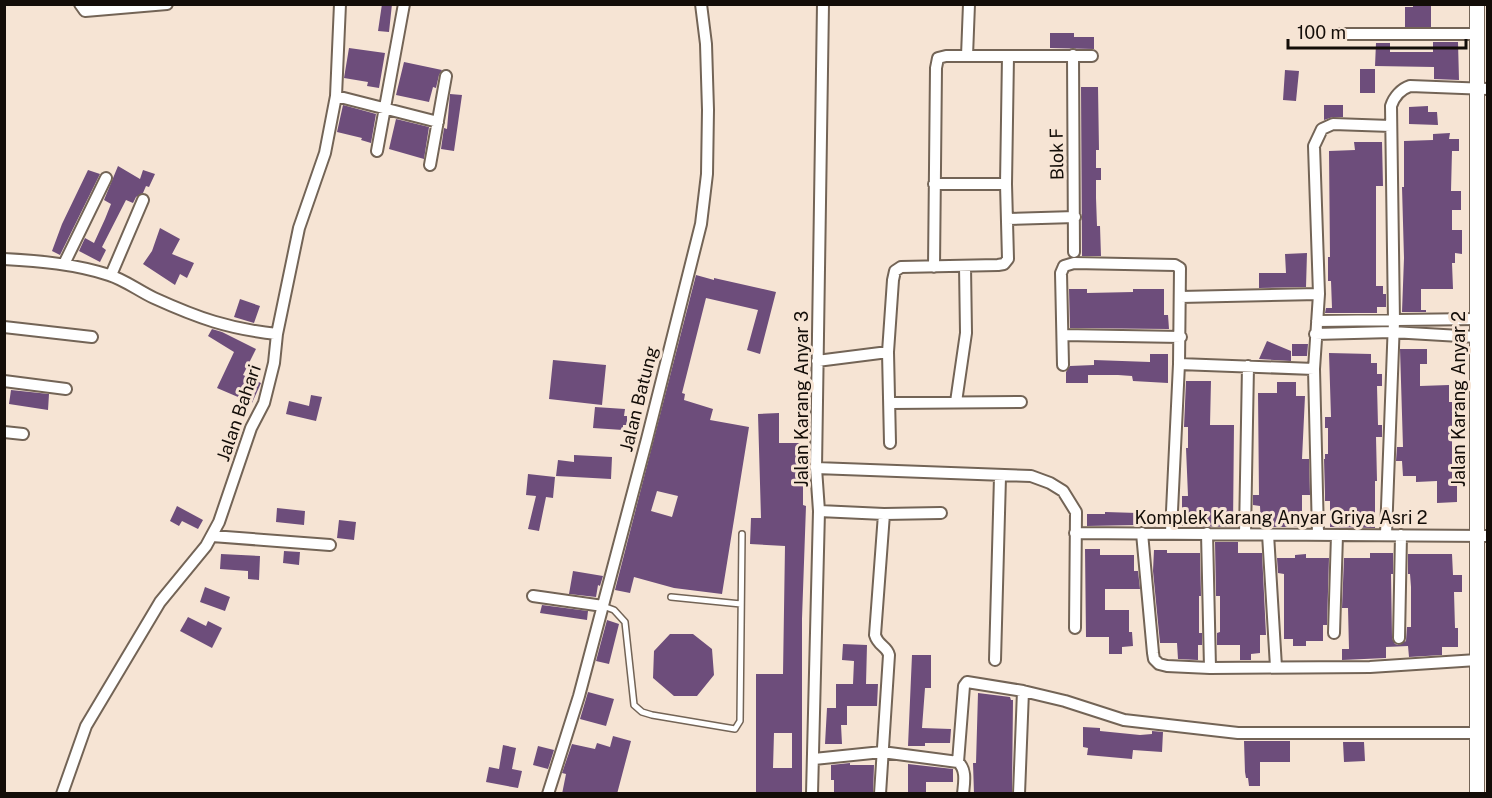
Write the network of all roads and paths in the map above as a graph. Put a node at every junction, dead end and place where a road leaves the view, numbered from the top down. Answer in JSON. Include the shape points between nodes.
{"nodes":[{"id":1,"x":80,"y":4,"type":"edge"},
{"id":2,"x":167,"y":4,"type":"edge"},
{"id":3,"x":340,"y":4,"type":"edge"},
{"id":4,"x":404,"y":4,"type":"edge"},
{"id":5,"x":701,"y":4,"type":"edge"},
{"id":6,"x":824,"y":4,"type":"edge"},
{"id":7,"x":969,"y":4,"type":"edge"},
{"id":8,"x":1477,"y":4,"type":"edge"},
{"id":9,"x":138,"y":6,"type":"edge"},
{"id":10,"x":1338,"y":34,"type":"dead end"},
{"id":11,"x":1477,"y":34,"type":"junction"},
{"id":12,"x":967,"y":56,"type":"junction"},
{"id":13,"x":1008,"y":56,"type":"junction"},
{"id":14,"x":1073,"y":56,"type":"junction"},
{"id":15,"x":1092,"y":56,"type":"dead end"},
{"id":16,"x":446,"y":76,"type":"dead end"},
{"id":17,"x":1482,"y":89,"type":"edge"},
{"id":18,"x":336,"y":96,"type":"junction"},
{"id":19,"x":384,"y":109,"type":"junction"},
{"id":20,"x":438,"y":122,"type":"junction"},
{"id":21,"x":1391,"y":126,"type":"junction"},
{"id":22,"x":377,"y":151,"type":"dead end"},
{"id":23,"x":430,"y":165,"type":"dead end"},
{"id":24,"x":106,"y":178,"type":"dead end"},
{"id":25,"x":934,"y":184,"type":"junction"},
{"id":26,"x":1006,"y":184,"type":"junction"},
{"id":27,"x":143,"y":200,"type":"dead end"},
{"id":28,"x":1075,"y":217,"type":"junction"},
{"id":29,"x":1007,"y":219,"type":"junction"},
{"id":30,"x":1074,"y":252,"type":"dead end"},
{"id":31,"x":4,"y":259,"type":"edge"},
{"id":32,"x":64,"y":264,"type":"junction"},
{"id":33,"x":965,"y":266,"type":"junction"},
{"id":34,"x":934,"y":267,"type":"junction"},
{"id":35,"x":111,"y":275,"type":"junction"},
{"id":36,"x":1319,"y":294,"type":"junction"},
{"id":37,"x":1180,"y":297,"type":"junction"},
{"id":38,"x":1477,"y":319,"type":"junction"},
{"id":39,"x":1317,"y":321,"type":"junction"},
{"id":40,"x":4,"y":327,"type":"edge"},
{"id":41,"x":1393,"y":327,"type":"junction"},
{"id":42,"x":277,"y":334,"type":"junction"},
{"id":43,"x":1316,"y":334,"type":"junction"},
{"id":44,"x":1063,"y":335,"type":"junction"},
{"id":45,"x":92,"y":336,"type":"dead end"},
{"id":46,"x":1181,"y":337,"type":"junction"},
{"id":47,"x":1477,"y":337,"type":"junction"},
{"id":48,"x":888,"y":352,"type":"junction"},
{"id":49,"x":818,"y":361,"type":"junction"},
{"id":50,"x":1063,"y":364,"type":"dead end"},
{"id":51,"x":1179,"y":364,"type":"junction"},
{"id":52,"x":1248,"y":366,"type":"junction"},
{"id":53,"x":1314,"y":369,"type":"junction"},
{"id":54,"x":4,"y":381,"type":"edge"},
{"id":55,"x":66,"y":389,"type":"dead end"},
{"id":56,"x":956,"y":402,"type":"junction"},
{"id":57,"x":1022,"y":402,"type":"dead end"},
{"id":58,"x":890,"y":403,"type":"junction"},
{"id":59,"x":1482,"y":408,"type":"edge"},
{"id":60,"x":4,"y":432,"type":"edge"},
{"id":61,"x":23,"y":434,"type":"dead end"},
{"id":62,"x":891,"y":443,"type":"dead end"},
{"id":63,"x":816,"y":468,"type":"junction"},
{"id":64,"x":1000,"y":477,"type":"junction"},
{"id":65,"x":819,"y":511,"type":"junction"},
{"id":66,"x":941,"y":513,"type":"dead end"},
{"id":67,"x":884,"y":514,"type":"junction"},
{"id":68,"x":1075,"y":532,"type":"junction"},
{"id":69,"x":1171,"y":532,"type":"junction"},
{"id":70,"x":1142,"y":533,"type":"junction"},
{"id":71,"x":1207,"y":533,"type":"junction"},
{"id":72,"x":742,"y":534,"type":"dead end"},
{"id":73,"x":1245,"y":534,"type":"junction"},
{"id":74,"x":1268,"y":534,"type":"junction"},
{"id":75,"x":1318,"y":534,"type":"junction"},
{"id":76,"x":1386,"y":534,"type":"junction"},
{"id":77,"x":1337,"y":535,"type":"junction"},
{"id":78,"x":1401,"y":535,"type":"junction"},
{"id":79,"x":212,"y":536,"type":"junction"},
{"id":80,"x":1482,"y":536,"type":"edge"},
{"id":81,"x":330,"y":545,"type":"dead end"},
{"id":82,"x":533,"y":596,"type":"dead end"},
{"id":83,"x":671,"y":597,"type":"dead end"},
{"id":84,"x":741,"y":604,"type":"junction"},
{"id":85,"x":1482,"y":605,"type":"edge"},
{"id":86,"x":603,"y":606,"type":"junction"},
{"id":87,"x":1075,"y":628,"type":"dead end"},
{"id":88,"x":1335,"y":633,"type":"dead end"},
{"id":89,"x":1482,"y":636,"type":"edge"},
{"id":90,"x":1399,"y":638,"type":"dead end"},
{"id":91,"x":995,"y":660,"type":"dead end"},
{"id":92,"x":1477,"y":660,"type":"junction"},
{"id":93,"x":1276,"y":667,"type":"junction"},
{"id":94,"x":1210,"y":668,"type":"junction"},
{"id":95,"x":1023,"y":691,"type":"junction"},
{"id":96,"x":1477,"y":733,"type":"junction"},
{"id":97,"x":882,"y":752,"type":"junction"},
{"id":98,"x":814,"y":759,"type":"junction"},
{"id":99,"x":958,"y":762,"type":"junction"},
{"id":100,"x":62,"y":794,"type":"edge"},
{"id":101,"x":548,"y":794,"type":"edge"},
{"id":102,"x":812,"y":794,"type":"edge"},
{"id":103,"x":880,"y":794,"type":"edge"},
{"id":104,"x":963,"y":794,"type":"edge"},
{"id":105,"x":1019,"y":794,"type":"edge"},
{"id":106,"x":1477,"y":794,"type":"edge"}],
"edges":[{"from":1,"to":9,"type":"street","via":[[85,11]]},
{"from":2,"to":9,"type":"street"},
{"from":3,"to":18,"type":"street","name":"Jalan Bahari"},
{"from":4,"to":19,"type":"street"},
{"from":5,"to":86,"type":"street","name":"Jalan Batung","via":[[708,138],[700,224]]},
{"from":6,"to":49,"type":"street","name":"Jalan Karang Anyar 3"},
{"from":7,"to":12,"type":"street"},
{"from":8,"to":11,"type":"street","name":"Jalan Karang Anyar 2"},
{"from":10,"to":11,"type":"street"},
{"from":11,"to":17,"type":"street","name":"Jalan Karang Anyar 2"},
{"from":12,"to":13,"type":"street"},
{"from":12,"to":25,"type":"street","via":[[940,56],[937,61]]},
{"from":13,"to":14,"type":"street"},
{"from":13,"to":26,"type":"street"},
{"from":14,"to":15,"type":"street"},
{"from":14,"to":28,"type":"street","name":"Blok F"},
{"from":16,"to":20,"type":"street"},
{"from":17,"to":21,"type":"street","via":[[1404,88],[1393,99]]},
{"from":17,"to":38,"type":"street","name":"Jalan Karang Anyar 2"},
{"from":18,"to":19,"type":"street"},
{"from":18,"to":42,"type":"street","name":"Jalan Bahari","via":[[325,153],[299,228]]},
{"from":19,"to":20,"type":"street"},
{"from":19,"to":22,"type":"street"},
{"from":20,"to":23,"type":"street"},
{"from":21,"to":36,"type":"street","via":[[1334,124],[1322,129],[1317,137],[1314,146]]},
{"from":21,"to":41,"type":"street"},
{"from":24,"to":32,"type":"street"},
{"from":25,"to":26,"type":"street"},
{"from":25,"to":34,"type":"street"},
{"from":26,"to":29,"type":"street"},
{"from":27,"to":35,"type":"street"},
{"from":28,"to":29,"type":"street"},
{"from":28,"to":30,"type":"street","name":"Blok F"},
{"from":29,"to":33,"type":"street","via":[[1006,262]]},
{"from":31,"to":32,"type":"street"},
{"from":32,"to":35,"type":"street"},
{"from":33,"to":34,"type":"street"},
{"from":33,"to":56,"type":"street","via":[[966,333]]},
{"from":34,"to":48,"type":"street","via":[[901,267],[895,271]]},
{"from":35,"to":42,"type":"street","via":[[213,323]]},
{"from":36,"to":37,"type":"street"},
{"from":36,"to":39,"type":"street"},
{"from":37,"to":44,"type":"street","via":[[1180,268],[1175,265],[1067,265],[1061,273]]},
{"from":37,"to":46,"type":"street"},
{"from":38,"to":41,"type":"street"},
{"from":38,"to":47,"type":"street","name":"Jalan Karang Anyar 2"},
{"from":39,"to":41,"type":"street"},
{"from":39,"to":43,"type":"street"},
{"from":40,"to":45,"type":"street"},
{"from":41,"to":43,"type":"street"},
{"from":41,"to":47,"type":"street"},
{"from":41,"to":76,"type":"street"},
{"from":42,"to":79,"type":"street","name":"Jalan Bahari","via":[[264,403],[251,428]]},
{"from":43,"to":53,"type":"street"},
{"from":44,"to":46,"type":"street"},
{"from":44,"to":50,"type":"street"},
{"from":46,"to":51,"type":"street"},
{"from":47,"to":59,"type":"street","name":"Jalan Karang Anyar 2"},
{"from":48,"to":49,"type":"street"},
{"from":48,"to":58,"type":"street"},
{"from":49,"to":63,"type":"street","name":"Jalan Karang Anyar 3"},
{"from":51,"to":52,"type":"street"},
{"from":51,"to":69,"type":"street"},
{"from":52,"to":53,"type":"street"},
{"from":52,"to":73,"type":"street"},
{"from":53,"to":75,"type":"street"},
{"from":54,"to":55,"type":"street"},
{"from":56,"to":57,"type":"street"},
{"from":56,"to":58,"type":"street"},
{"from":58,"to":62,"type":"street"},
{"from":59,"to":80,"type":"street","name":"Jalan Karang Anyar 2"},
{"from":60,"to":61,"type":"street"},
{"from":63,"to":64,"type":"street"},
{"from":63,"to":65,"type":"street","name":"Jalan Karang Anyar 3"},
{"from":64,"to":68,"type":"street","via":[[1031,476],[1063,491],[1076,512]]},
{"from":64,"to":91,"type":"street"},
{"from":65,"to":67,"type":"street"},
{"from":65,"to":98,"type":"street","name":"Jalan Karang Anyar 3"},
{"from":66,"to":67,"type":"street"},
{"from":67,"to":97,"type":"street","via":[[875,634],[889,655]]},
{"from":68,"to":70,"type":"street","name":"Komplek Karang Anyar Griya Asri 2"},
{"from":68,"to":87,"type":"street"},
{"from":69,"to":70,"type":"street","name":"Komplek Karang Anyar Griya Asri 2"},
{"from":69,"to":71,"type":"street","name":"Komplek Karang Anyar Griya Asri 2"},
{"from":70,"to":94,"type":"street","via":[[1154,659],[1162,665]]},
{"from":71,"to":73,"type":"street","name":"Komplek Karang Anyar Griya Asri 2"},
{"from":71,"to":94,"type":"street"},
{"from":72,"to":84,"type":"lane"},
{"from":73,"to":74,"type":"street","name":"Komplek Karang Anyar Griya Asri 2"},
{"from":74,"to":75,"type":"street","name":"Komplek Karang Anyar Griya Asri 2"},
{"from":74,"to":93,"type":"street"},
{"from":75,"to":77,"type":"street","name":"Komplek Karang Anyar Griya Asri 2"},
{"from":76,"to":77,"type":"street","name":"Komplek Karang Anyar Griya Asri 2"},
{"from":76,"to":78,"type":"street","name":"Komplek Karang Anyar Griya Asri 2"},
{"from":77,"to":88,"type":"street"},
{"from":78,"to":80,"type":"street","name":"Komplek Karang Anyar Griya Asri 2"},
{"from":78,"to":90,"type":"street"},
{"from":79,"to":81,"type":"street"},
{"from":79,"to":100,"type":"street","name":"Jalan Bahari","via":[[160,602],[86,726]]},
{"from":80,"to":85,"type":"street","name":"Jalan Karang Anyar 2"},
{"from":82,"to":86,"type":"street"},
{"from":83,"to":84,"type":"lane"},
{"from":84,"to":86,"type":"lane","via":[[740,721],[735,729],[652,715],[634,705],[626,622]]},
{"from":85,"to":89,"type":"street","name":"Jalan Karang Anyar 2"},
{"from":86,"to":101,"type":"street","name":"Jalan Batung"},
{"from":89,"to":92,"type":"street","name":"Jalan Karang Anyar 2"},
{"from":92,"to":93,"type":"street","via":[[1370,667]]},
{"from":92,"to":96,"type":"street","name":"Jalan Karang Anyar 2"},
{"from":93,"to":94,"type":"street"},
{"from":95,"to":96,"type":"street","via":[[1124,720],[1238,733]]},
{"from":95,"to":99,"type":"street","via":[[967,682]]},
{"from":95,"to":105,"type":"street"},
{"from":96,"to":106,"type":"street","name":"Jalan Karang Anyar 2"},
{"from":97,"to":98,"type":"street"},
{"from":97,"to":99,"type":"street"},
{"from":97,"to":103,"type":"street"},
{"from":98,"to":102,"type":"street","name":"Jalan Karang Anyar 3"},
{"from":99,"to":104,"type":"street","via":[[965,773]]}]}
